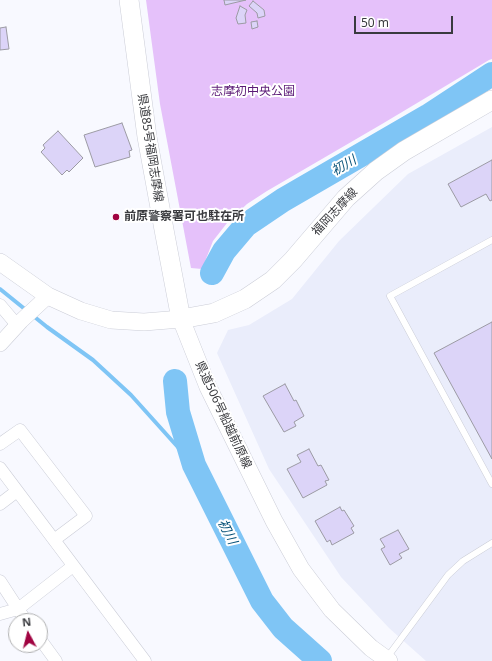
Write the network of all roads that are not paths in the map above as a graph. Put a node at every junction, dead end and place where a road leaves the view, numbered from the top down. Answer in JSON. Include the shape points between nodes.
{"nodes":[{"id":1,"x":130,"y":0,"type":"edge"},
{"id":2,"x":492,"y":100,"type":"edge"},
{"id":3,"x":492,"y":240,"type":"edge"},
{"id":4,"x":0,"y":262,"type":"edge"},
{"id":5,"x":48,"y":296,"type":"junction"},
{"id":6,"x":0,"y":305,"type":"edge"},
{"id":7,"x":181,"y":319,"type":"junction"},
{"id":8,"x":19,"y":323,"type":"junction"},
{"id":9,"x":0,"y":344,"type":"edge"},
{"id":10,"x":0,"y":444,"type":"edge"},
{"id":11,"x":0,"y":468,"type":"edge"},
{"id":12,"x":492,"y":484,"type":"edge"},
{"id":13,"x":17,"y":491,"type":"junction"},
{"id":14,"x":0,"y":504,"type":"edge"},
{"id":15,"x":54,"y":540,"type":"junction"},
{"id":16,"x":492,"y":544,"type":"edge"},
{"id":17,"x":73,"y":566,"type":"junction"},
{"id":18,"x":0,"y":581,"type":"edge"},
{"id":19,"x":18,"y":610,"type":"junction"},
{"id":20,"x":20,"y":613,"type":"edge"},
{"id":21,"x":0,"y":614,"type":"edge"},
{"id":22,"x":48,"y":650,"type":"edge"},
{"id":23,"x":388,"y":660,"type":"edge"},
{"id":24,"x":56,"y":661,"type":"edge"},
{"id":25,"x":145,"y":661,"type":"edge"}],
"edges":[{"from":1,"to":7,"type":"main road","name":"県道85号福岡志摩線","via":[[147,137]]},
{"from":2,"to":7,"type":"main road","name":"福岡志摩線","via":[[404,151],[376,171],[346,198],[293,260],[267,284],[245,299],[214,313]]},
{"from":3,"to":12,"type":"lane","via":[[390,296]]},
{"from":4,"to":5,"type":"main road"},
{"from":5,"to":7,"type":"main road","via":[[81,311],[112,320],[144,322]]},
{"from":5,"to":8,"type":"street"},
{"from":6,"to":8,"type":"street"},
{"from":7,"to":23,"type":"main road","name":"県道506号船越前原線","via":[[208,387],[274,521],[301,569],[332,610],[371,648]]},
{"from":8,"to":9,"type":"street"},
{"from":10,"to":15,"type":"street","via":[[20,430],[86,516]]},
{"from":11,"to":13,"type":"street"},
{"from":13,"to":14,"type":"street"},
{"from":13,"to":15,"type":"street"},
{"from":15,"to":17,"type":"street"},
{"from":16,"to":23,"type":"lane","via":[[463,560],[448,575]]},
{"from":17,"to":19,"type":"street"},
{"from":17,"to":25,"type":"street"},
{"from":18,"to":19,"type":"street"},
{"from":19,"to":20,"type":"street"},
{"from":19,"to":21,"type":"street"},
{"from":22,"to":24,"type":"street"}]}
